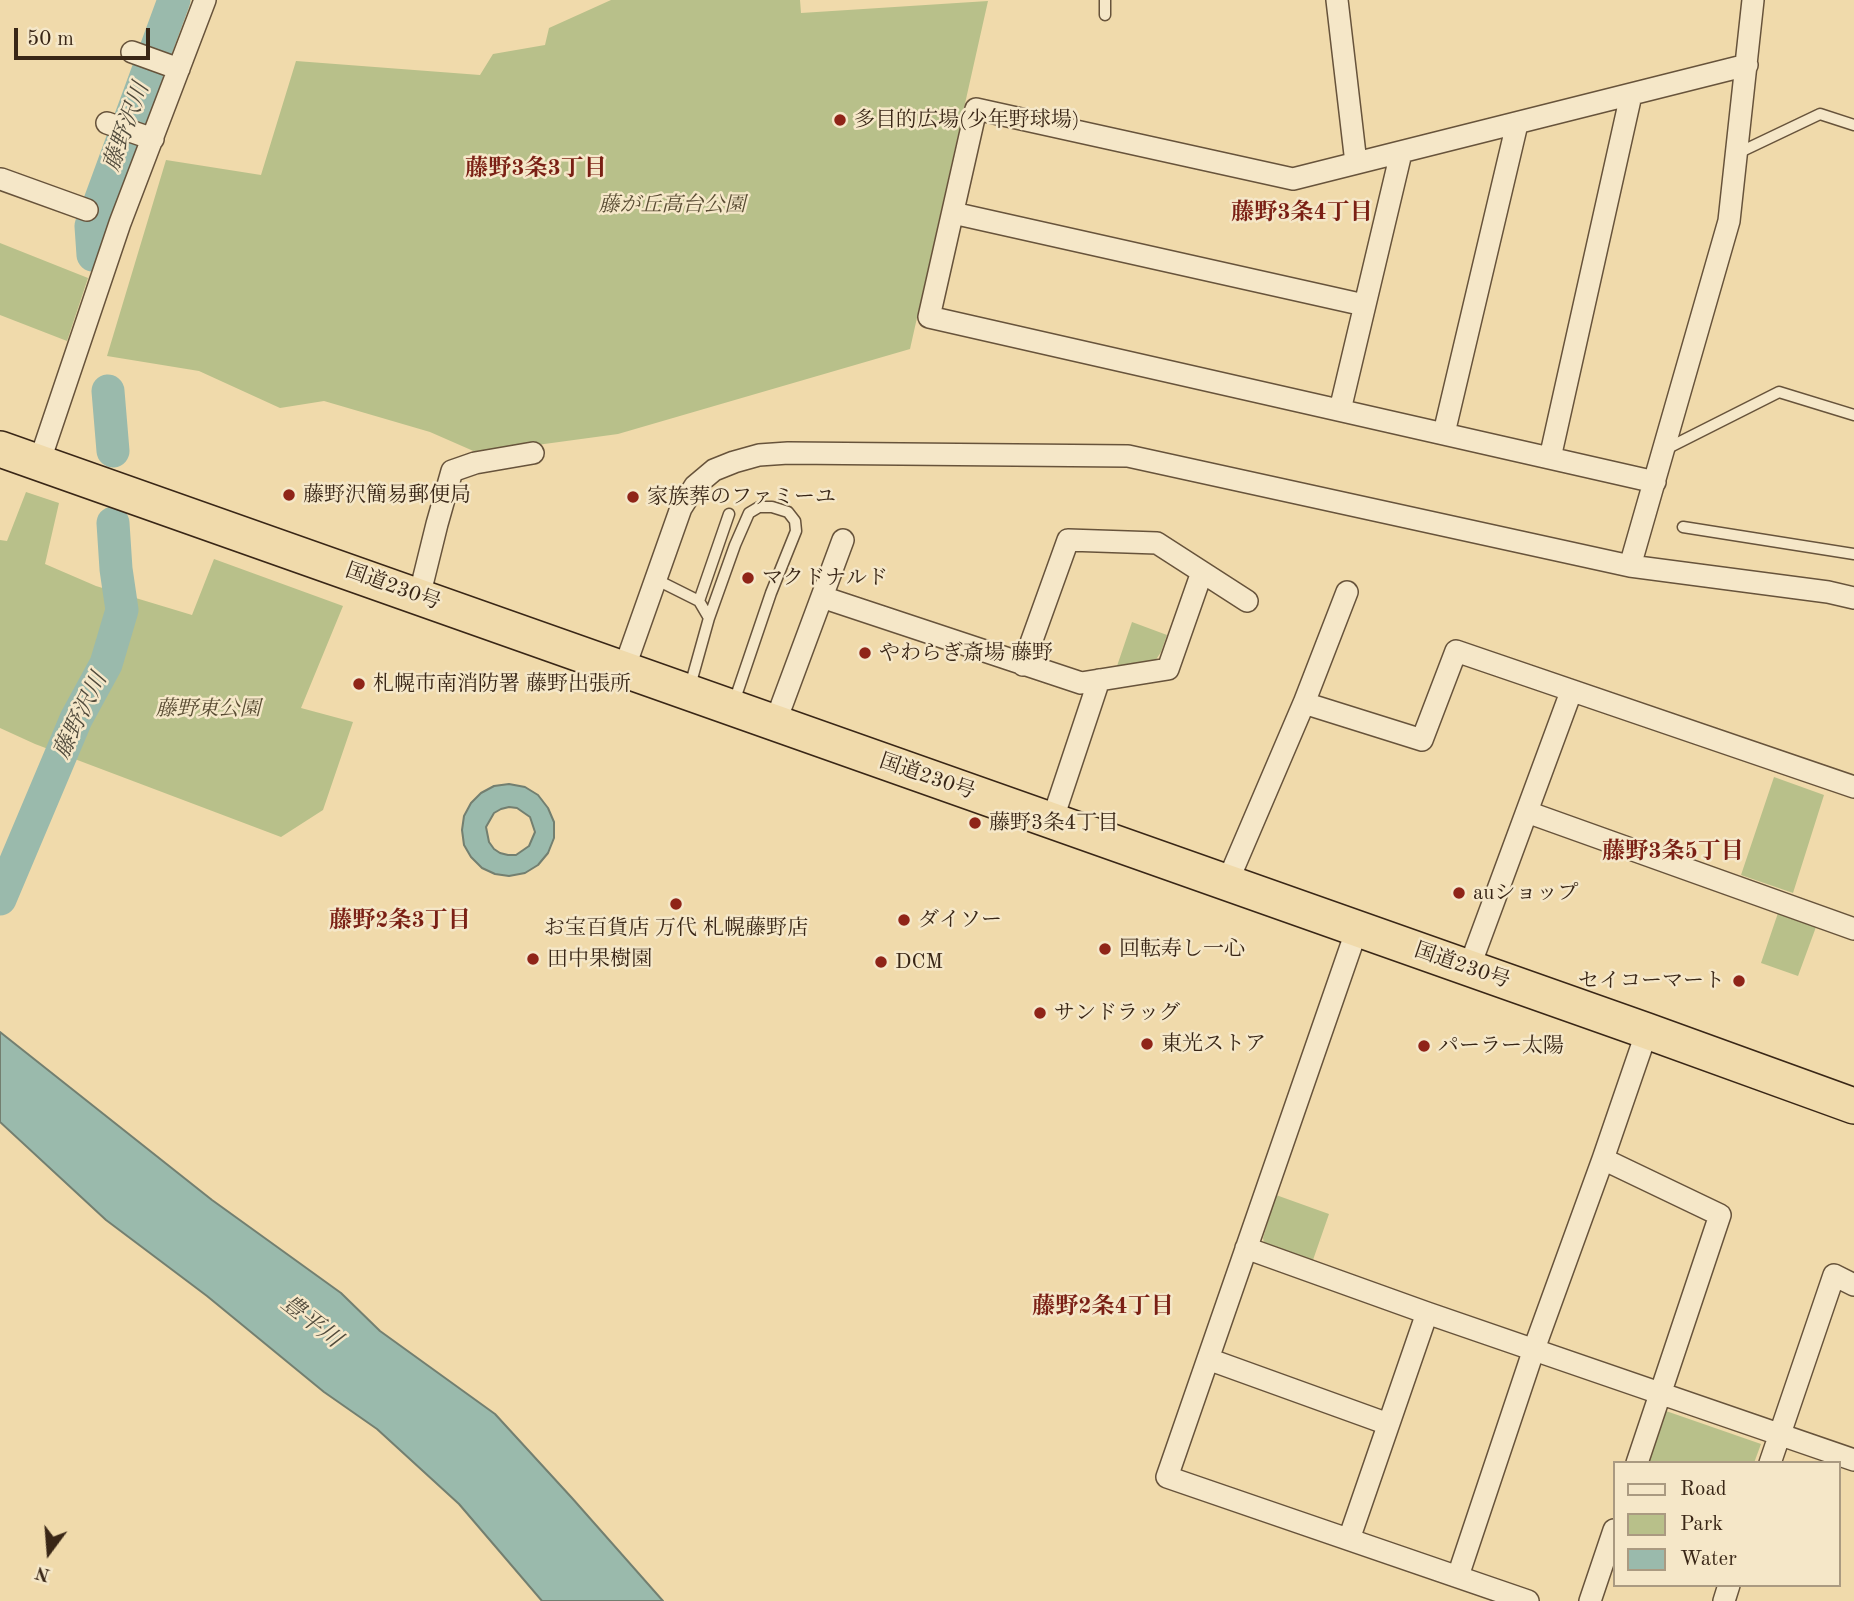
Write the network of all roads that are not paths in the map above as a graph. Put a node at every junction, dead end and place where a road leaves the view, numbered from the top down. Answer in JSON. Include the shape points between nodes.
{"nodes":[{"id":1,"x":205,"y":0,"type":"edge"},
{"id":2,"x":1105,"y":0,"type":"edge"},
{"id":3,"x":1337,"y":0,"type":"edge"},
{"id":4,"x":1753,"y":0,"type":"edge"},
{"id":5,"x":1105,"y":15,"type":"dead end"},
{"id":6,"x":132,"y":52,"type":"dead end"},
{"id":7,"x":1747,"y":65,"type":"junction"},
{"id":8,"x":179,"y":69,"type":"junction"},
{"id":9,"x":1631,"y":95,"type":"junction"},
{"id":10,"x":107,"y":123,"type":"dead end"},
{"id":11,"x":1517,"y":124,"type":"junction"},
{"id":12,"x":1854,"y":125,"type":"edge"},
{"id":13,"x":153,"y":139,"type":"junction"},
{"id":14,"x":1401,"y":153,"type":"junction"},
{"id":15,"x":1736,"y":154,"type":"junction"},
{"id":16,"x":1356,"y":163,"type":"junction"},
{"id":17,"x":1,"y":179,"type":"edge"},
{"id":18,"x":953,"y":213,"type":"junction"},
{"id":19,"x":120,"y":223,"type":"junction"},
{"id":20,"x":1364,"y":305,"type":"junction"},
{"id":21,"x":1340,"y":410,"type":"junction"},
{"id":22,"x":1854,"y":415,"type":"edge"},
{"id":23,"x":1444,"y":433,"type":"junction"},
{"id":24,"x":0,"y":449,"type":"edge"},
{"id":25,"x":1664,"y":451,"type":"junction"},
{"id":26,"x":533,"y":453,"type":"dead end"},
{"id":27,"x":1550,"y":458,"type":"junction"},
{"id":28,"x":39,"y":463,"type":"junction"},
{"id":29,"x":1655,"y":482,"type":"junction"},
{"id":30,"x":729,"y":514,"type":"dead end"},
{"id":31,"x":1683,"y":527,"type":"dead end"},
{"id":32,"x":843,"y":540,"type":"dead end"},
{"id":33,"x":1854,"y":554,"type":"edge"},
{"id":34,"x":1630,"y":566,"type":"junction"},
{"id":35,"x":1202,"y":572,"type":"junction"},
{"id":36,"x":655,"y":579,"type":"junction"},
{"id":37,"x":1347,"y":592,"type":"dead end"},
{"id":38,"x":419,"y":597,"type":"junction"},
{"id":39,"x":822,"y":597,"type":"junction"},
{"id":40,"x":1854,"y":598,"type":"edge"},
{"id":41,"x":699,"y":601,"type":"junction"},
{"id":42,"x":1247,"y":601,"type":"dead end"},
{"id":43,"x":709,"y":618,"type":"junction"},
{"id":44,"x":1023,"y":665,"type":"junction"},
{"id":45,"x":624,"y":669,"type":"junction"},
{"id":46,"x":1099,"y":680,"type":"junction"},
{"id":47,"x":688,"y":692,"type":"junction"},
{"id":48,"x":1571,"y":692,"type":"junction"},
{"id":49,"x":1304,"y":703,"type":"junction"},
{"id":50,"x":732,"y":708,"type":"junction"},
{"id":51,"x":775,"y":723,"type":"junction"},
{"id":52,"x":1854,"y":787,"type":"edge"},
{"id":53,"x":1527,"y":812,"type":"junction"},
{"id":54,"x":1052,"y":821,"type":"junction"},
{"id":55,"x":1227,"y":883,"type":"junction"},
{"id":56,"x":1357,"y":929,"type":"junction"},
{"id":57,"x":1854,"y":929,"type":"edge"},
{"id":58,"x":1469,"y":968,"type":"junction"},
{"id":59,"x":1647,"y":1031,"type":"junction"},
{"id":60,"x":1854,"y":1106,"type":"edge"},
{"id":61,"x":1603,"y":1158,"type":"junction"},
{"id":62,"x":1246,"y":1248,"type":"junction"},
{"id":63,"x":1854,"y":1285,"type":"edge"},
{"id":64,"x":1427,"y":1313,"type":"junction"},
{"id":65,"x":1534,"y":1349,"type":"junction"},
{"id":66,"x":1208,"y":1359,"type":"junction"},
{"id":67,"x":1661,"y":1392,"type":"junction"},
{"id":68,"x":1388,"y":1424,"type":"junction"},
{"id":69,"x":1780,"y":1434,"type":"junction"},
{"id":70,"x":1854,"y":1460,"type":"edge"},
{"id":71,"x":1638,"y":1461,"type":"edge"},
{"id":72,"x":1771,"y":1461,"type":"edge"},
{"id":73,"x":1612,"y":1536,"type":"edge"},
{"id":74,"x":1349,"y":1539,"type":"junction"},
{"id":75,"x":1458,"y":1576,"type":"junction"},
{"id":76,"x":1528,"y":1601,"type":"edge"},
{"id":77,"x":1590,"y":1601,"type":"edge"}],
"edges":[{"from":1,"to":8,"type":"street"},
{"from":2,"to":5,"type":"lane"},
{"from":3,"to":16,"type":"street"},
{"from":4,"to":7,"type":"street"},
{"from":6,"to":8,"type":"street"},
{"from":7,"to":9,"type":"street"},
{"from":7,"to":15,"type":"street"},
{"from":8,"to":13,"type":"street"},
{"from":9,"to":11,"type":"street"},
{"from":9,"to":27,"type":"street"},
{"from":10,"to":13,"type":"street"},
{"from":11,"to":14,"type":"street"},
{"from":11,"to":23,"type":"street"},
{"from":12,"to":15,"type":"lane","via":[[1820,114]]},
{"from":13,"to":19,"type":"street"},
{"from":14,"to":16,"type":"street"},
{"from":14,"to":20,"type":"street"},
{"from":15,"to":25,"type":"street","via":[[1729,221]]},
{"from":16,"to":18,"type":"street","via":[[1293,179],[976,109]]},
{"from":17,"to":19,"type":"street"},
{"from":18,"to":20,"type":"street"},
{"from":18,"to":21,"type":"street","via":[[929,317]]},
{"from":19,"to":28,"type":"street"},
{"from":20,"to":21,"type":"street"},
{"from":21,"to":23,"type":"street"},
{"from":22,"to":25,"type":"lane","via":[[1779,392]]},
{"from":23,"to":27,"type":"street"},
{"from":24,"to":28,"type":"highway","name":"国道230号"},
{"from":25,"to":29,"type":"street"},
{"from":26,"to":38,"type":"street","via":[[452,471]]},
{"from":27,"to":29,"type":"street"},
{"from":28,"to":38,"type":"highway","name":"国道230号"},
{"from":29,"to":34,"type":"street"},
{"from":30,"to":41,"type":"lane"},
{"from":31,"to":33,"type":"lane"},
{"from":32,"to":39,"type":"street"},
{"from":34,"to":36,"type":"street","via":[[1128,456],[788,453],[734,462],[714,470],[695,486],[681,508]]},
{"from":34,"to":40,"type":"street"},
{"from":35,"to":42,"type":"street"},
{"from":35,"to":44,"type":"street","via":[[1157,543],[1068,540]]},
{"from":35,"to":46,"type":"street","via":[[1168,669]]},
{"from":36,"to":41,"type":"lane"},
{"from":36,"to":45,"type":"street"},
{"from":37,"to":49,"type":"street"},
{"from":38,"to":45,"type":"highway","name":"国道230号"},
{"from":39,"to":44,"type":"street"},
{"from":39,"to":51,"type":"street"},
{"from":41,"to":43,"type":"lane"},
{"from":43,"to":47,"type":"lane"},
{"from":43,"to":50,"type":"lane","via":[[749,513],[772,507],[788,512],[796,531]]},
{"from":44,"to":46,"type":"street","via":[[1081,683]]},
{"from":45,"to":47,"type":"highway","name":"国道230号"},
{"from":46,"to":54,"type":"street"},
{"from":47,"to":50,"type":"highway","name":"国道230号"},
{"from":48,"to":49,"type":"street","via":[[1456,651],[1422,740]]},
{"from":48,"to":52,"type":"street"},
{"from":48,"to":53,"type":"street"},
{"from":49,"to":55,"type":"street"},
{"from":50,"to":51,"type":"highway","name":"国道230号"},
{"from":51,"to":54,"type":"highway","name":"国道230号"},
{"from":53,"to":57,"type":"street"},
{"from":53,"to":58,"type":"street"},
{"from":54,"to":55,"type":"highway","name":"国道230号"},
{"from":55,"to":56,"type":"highway","name":"国道230号"},
{"from":56,"to":58,"type":"highway","name":"国道230号"},
{"from":56,"to":62,"type":"street"},
{"from":58,"to":59,"type":"highway","name":"国道230号"},
{"from":59,"to":60,"type":"highway","name":"国道230号"},
{"from":59,"to":61,"type":"street"},
{"from":61,"to":65,"type":"street"},
{"from":61,"to":67,"type":"street","via":[[1720,1215]]},
{"from":62,"to":64,"type":"street"},
{"from":62,"to":66,"type":"street"},
{"from":63,"to":69,"type":"street","via":[[1834,1275]]},
{"from":64,"to":65,"type":"street"},
{"from":64,"to":68,"type":"street"},
{"from":65,"to":67,"type":"street"},
{"from":65,"to":75,"type":"street"},
{"from":66,"to":68,"type":"street"},
{"from":66,"to":74,"type":"street","via":[[1167,1477]]},
{"from":67,"to":69,"type":"street"},
{"from":67,"to":71,"type":"street"},
{"from":68,"to":74,"type":"street"},
{"from":69,"to":70,"type":"street"},
{"from":69,"to":72,"type":"street"},
{"from":73,"to":77,"type":"street"},
{"from":74,"to":75,"type":"street"},
{"from":75,"to":76,"type":"street"}]}
